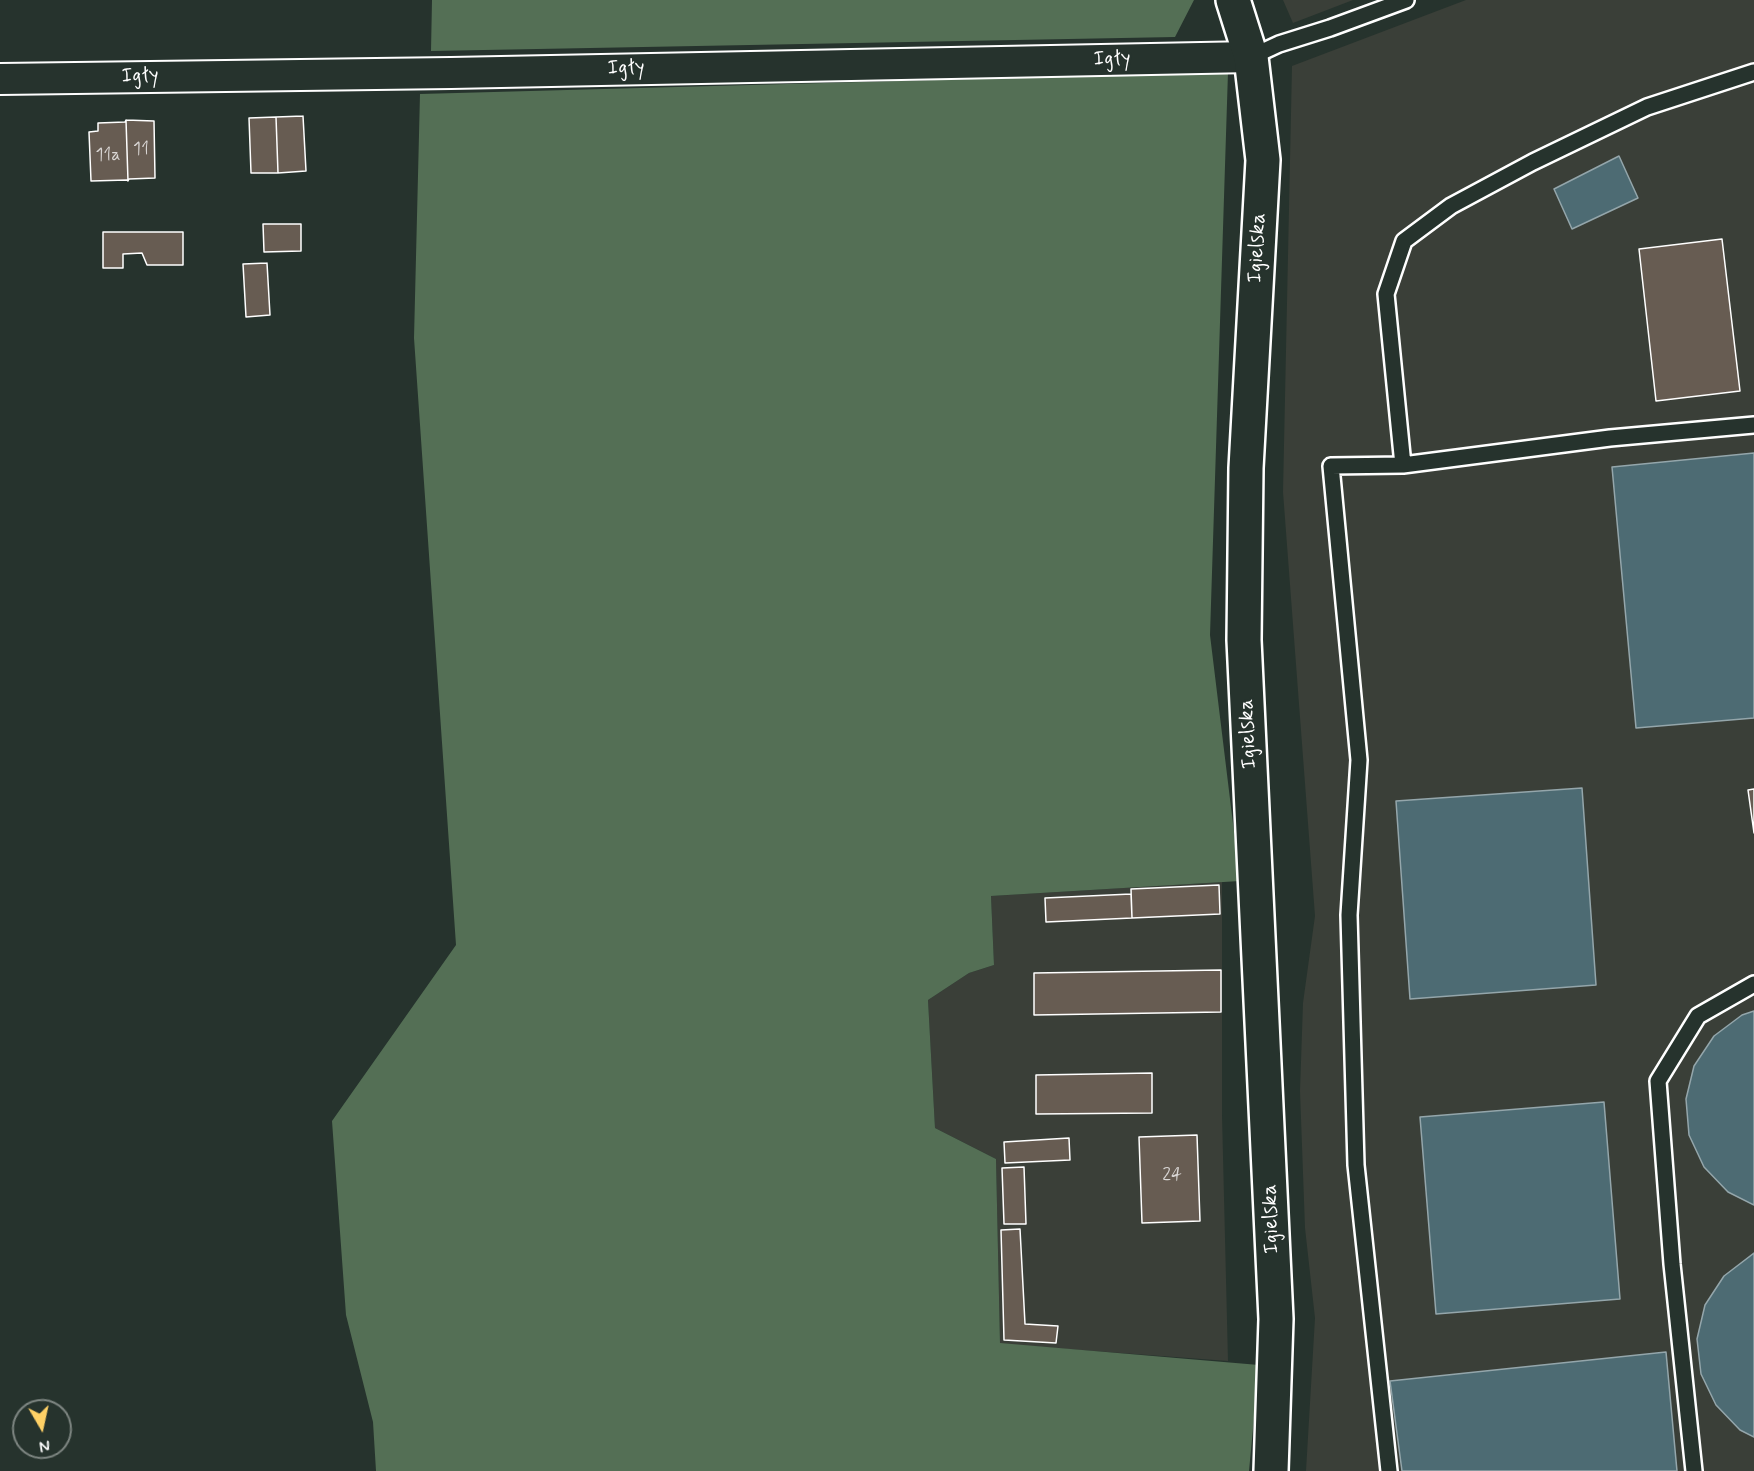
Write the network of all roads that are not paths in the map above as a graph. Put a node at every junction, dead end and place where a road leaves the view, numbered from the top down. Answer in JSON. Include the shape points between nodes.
{"nodes":[{"id":1,"x":1233,"y":0,"type":"edge"},
{"id":2,"x":1406,"y":0,"type":"edge"},
{"id":3,"x":1251,"y":57,"type":"junction"},
{"id":4,"x":1754,"y":72,"type":"edge"},
{"id":5,"x":0,"y":79,"type":"edge"},
{"id":6,"x":1754,"y":424,"type":"edge"},
{"id":7,"x":1403,"y":465,"type":"junction"},
{"id":8,"x":1754,"y":984,"type":"edge"},
{"id":9,"x":1271,"y":1471,"type":"edge"},
{"id":10,"x":1389,"y":1471,"type":"edge"},
{"id":11,"x":1694,"y":1471,"type":"edge"}],
"edges":[{"from":1,"to":3,"type":"street","name":"Igielska"},
{"from":2,"to":3,"type":"lane"},
{"from":3,"to":5,"type":"street","name":"Igły"},
{"from":3,"to":9,"type":"street","name":"Igielska","via":[[1263,160],[1246,468],[1244,640],[1276,1319]]},
{"from":4,"to":7,"type":"lane","via":[[1647,107],[1451,206],[1404,241],[1386,294]]},
{"from":6,"to":7,"type":"lane"},
{"from":7,"to":10,"type":"lane","via":[[1331,466],[1359,760],[1349,915],[1356,1165]]},
{"from":8,"to":11,"type":"lane","via":[[1698,1016],[1658,1081]]}]}
